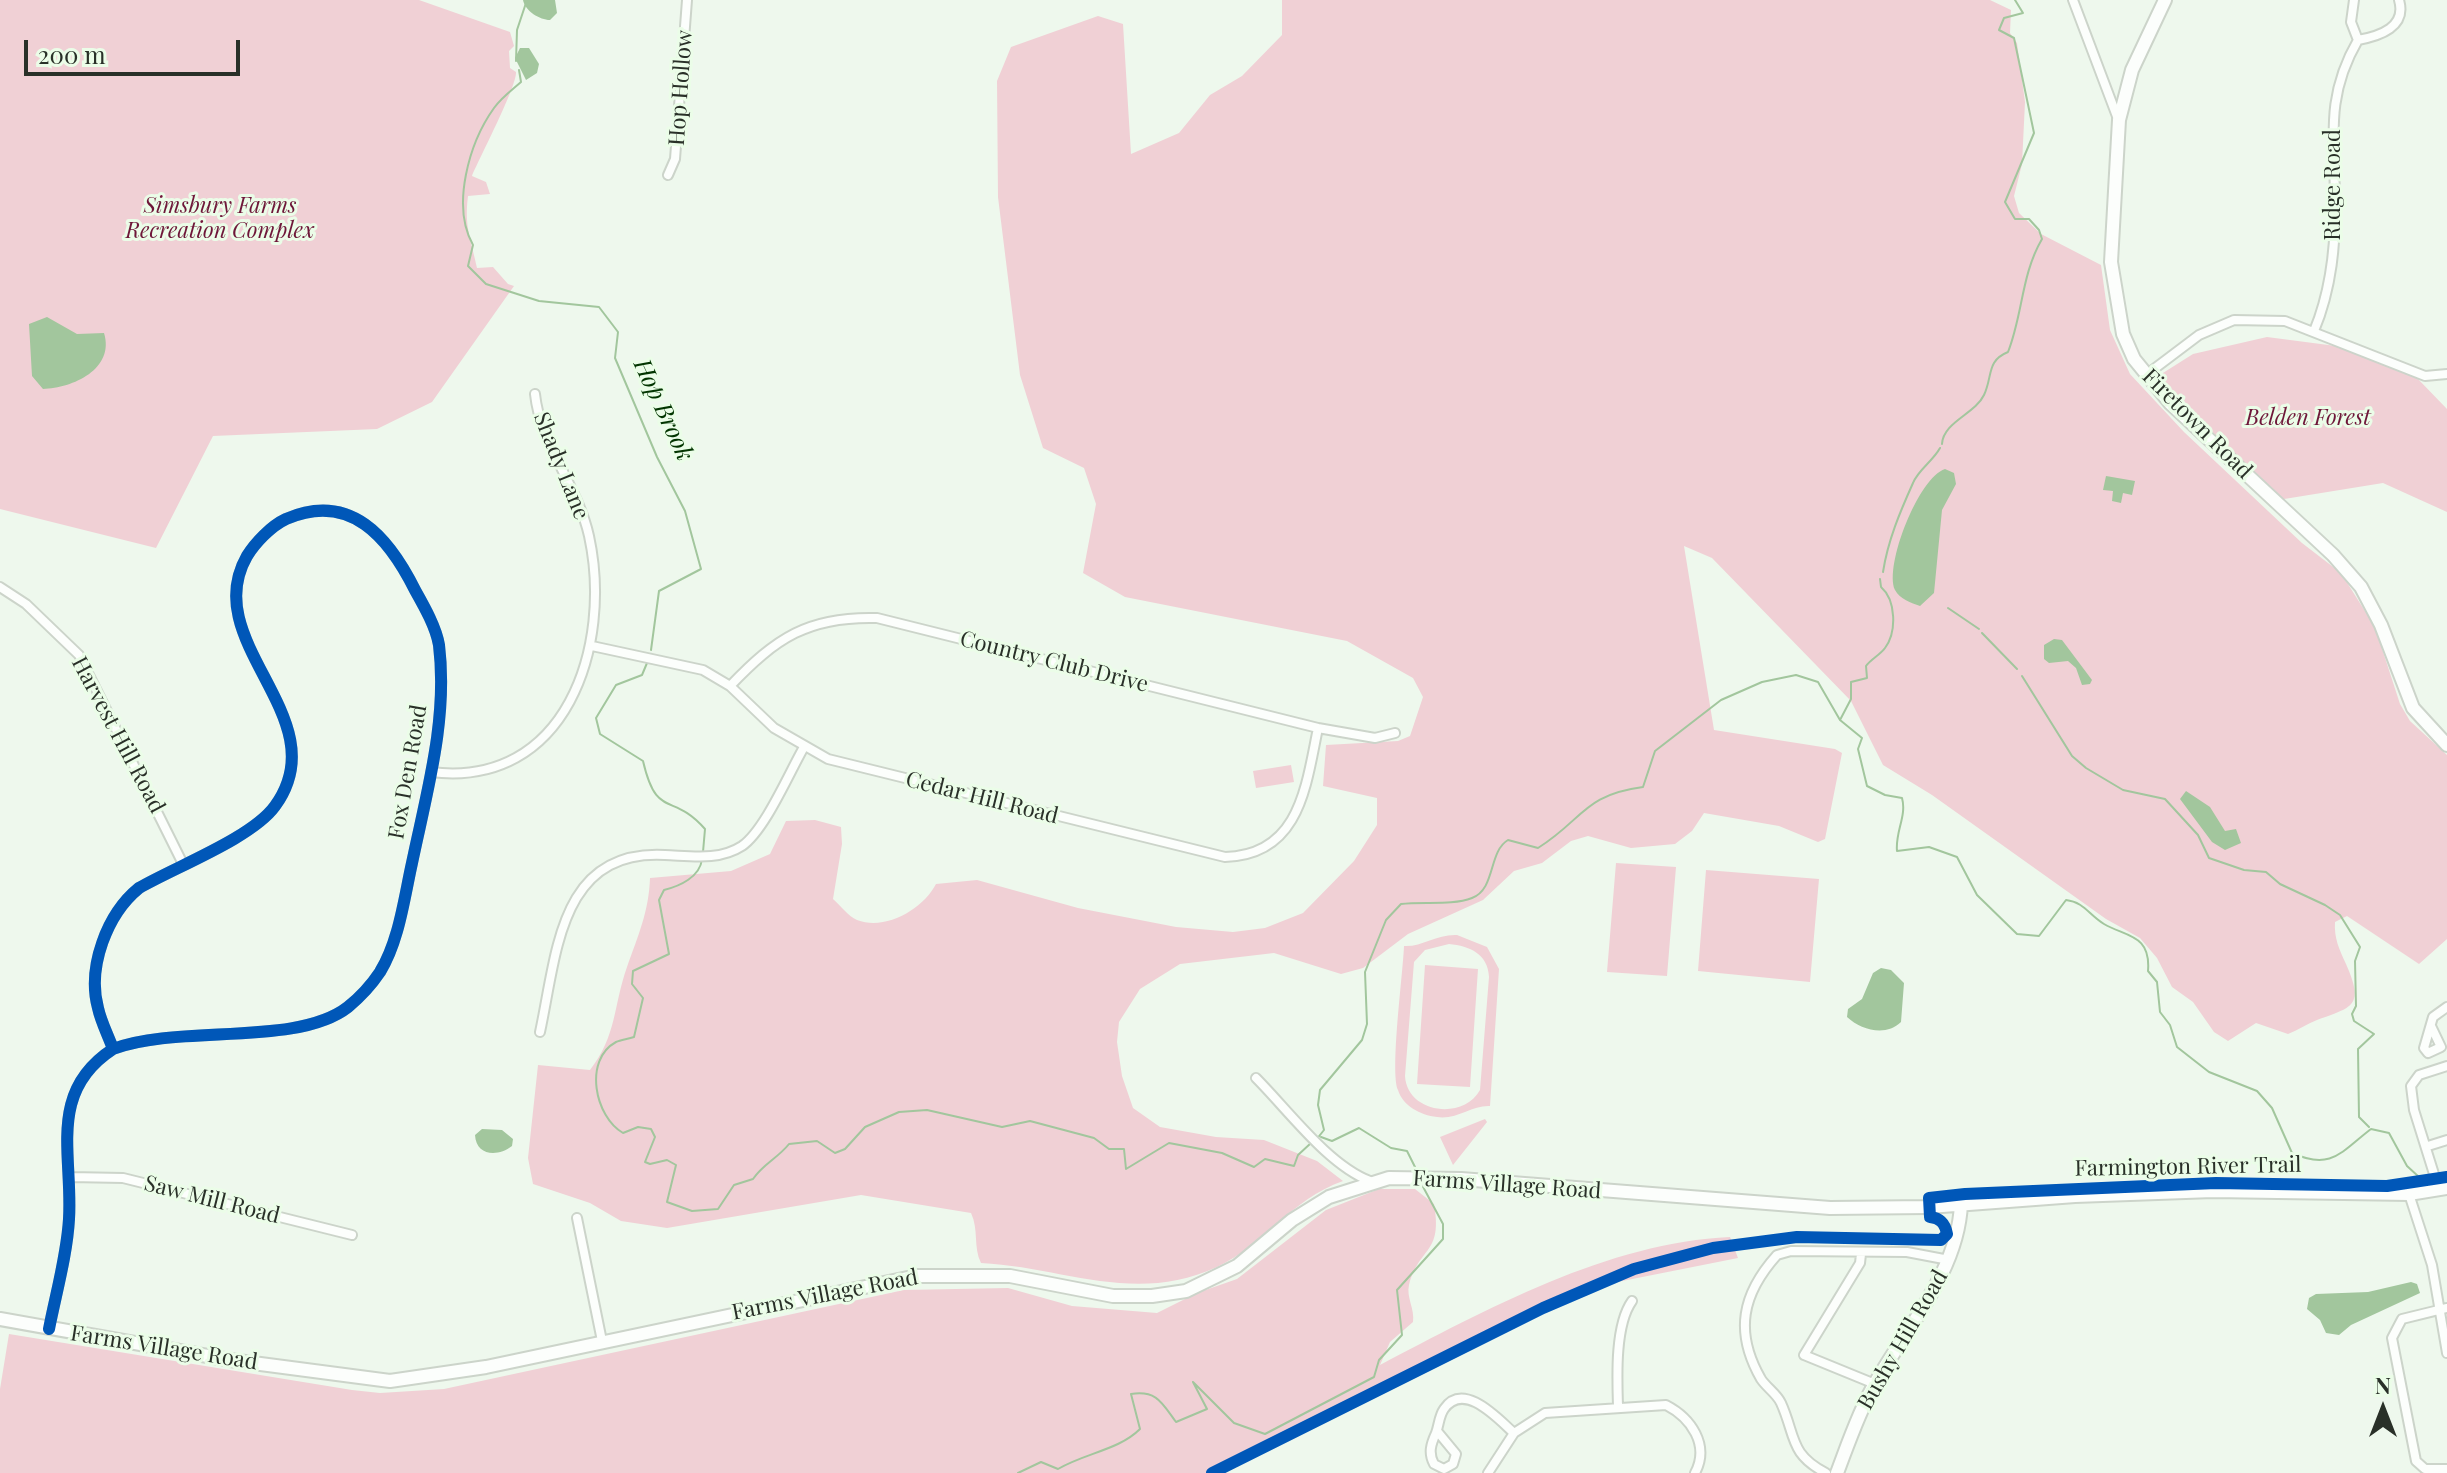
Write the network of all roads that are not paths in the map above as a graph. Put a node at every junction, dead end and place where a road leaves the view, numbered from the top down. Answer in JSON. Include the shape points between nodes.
{"nodes":[{"id":1,"x":687,"y":0,"type":"edge"},
{"id":2,"x":2073,"y":0,"type":"edge"},
{"id":3,"x":2165,"y":0,"type":"edge"},
{"id":4,"x":2354,"y":0,"type":"edge"},
{"id":5,"x":2399,"y":0,"type":"edge"},
{"id":6,"x":2358,"y":40,"type":"junction"},
{"id":7,"x":2119,"y":120,"type":"junction"},
{"id":8,"x":668,"y":175,"type":"dead end"},
{"id":9,"x":2314,"y":331,"type":"junction"},
{"id":10,"x":2447,"y":374,"type":"edge"},
{"id":11,"x":2146,"y":375,"type":"junction"},
{"id":12,"x":535,"y":394,"type":"dead end"},
{"id":13,"x":0,"y":587,"type":"edge"},
{"id":14,"x":592,"y":646,"type":"junction"},
{"id":15,"x":730,"y":686,"type":"junction"},
{"id":16,"x":1318,"y":728,"type":"junction"},
{"id":17,"x":1395,"y":733,"type":"dead end"},
{"id":18,"x":2447,"y":745,"type":"edge"},
{"id":19,"x":804,"y":747,"type":"junction"},
{"id":20,"x":431,"y":772,"type":"junction"},
{"id":21,"x":183,"y":864,"type":"junction"},
{"id":22,"x":2447,"y":1007,"type":"edge"},
{"id":23,"x":2431,"y":1026,"type":"dead end"},
{"id":24,"x":540,"y":1032,"type":"dead end"},
{"id":25,"x":113,"y":1049,"type":"junction"},
{"id":26,"x":2447,"y":1066,"type":"edge"},
{"id":27,"x":1256,"y":1078,"type":"dead end"},
{"id":28,"x":2447,"y":1140,"type":"edge"},
{"id":29,"x":2428,"y":1146,"type":"junction"},
{"id":30,"x":70,"y":1177,"type":"junction"},
{"id":31,"x":1370,"y":1181,"type":"junction"},
{"id":32,"x":2443,"y":1189,"type":"edge"},
{"id":33,"x":2409,"y":1194,"type":"junction"},
{"id":34,"x":1961,"y":1204,"type":"junction"},
{"id":35,"x":577,"y":1218,"type":"dead end"},
{"id":36,"x":352,"y":1235,"type":"dead end"},
{"id":37,"x":1861,"y":1254,"type":"junction"},
{"id":38,"x":1949,"y":1260,"type":"junction"},
{"id":39,"x":1632,"y":1301,"type":"dead end"},
{"id":40,"x":2444,"y":1309,"type":"edge"},
{"id":41,"x":0,"y":1319,"type":"edge"},
{"id":42,"x":49,"y":1329,"type":"junction"},
{"id":43,"x":602,"y":1341,"type":"junction"},
{"id":44,"x":2447,"y":1353,"type":"edge"},
{"id":45,"x":1875,"y":1384,"type":"junction"},
{"id":46,"x":1618,"y":1406,"type":"junction"},
{"id":47,"x":1437,"y":1431,"type":"dead end"},
{"id":48,"x":1514,"y":1433,"type":"junction"},
{"id":49,"x":2447,"y":1469,"type":"edge"},
{"id":50,"x":1488,"y":1473,"type":"edge"},
{"id":51,"x":1695,"y":1473,"type":"edge"},
{"id":52,"x":1826,"y":1473,"type":"edge"},
{"id":53,"x":1837,"y":1473,"type":"edge"}],
"edges":[{"from":1,"to":8,"type":"street","name":"Hop Hollow","via":[[675,159]]},
{"from":2,"to":7,"type":"street"},
{"from":3,"to":7,"type":"main road","name":"Firetown Road","via":[[2132,70]]},
{"from":4,"to":6,"type":"street","via":[[2351,22]]},
{"from":5,"to":6,"type":"street","via":[[2400,18],[2392,29]]},
{"from":6,"to":9,"type":"street","name":"Ridge Road","via":[[2338,82],[2331,141],[2334,246],[2328,295]]},
{"from":7,"to":11,"type":"main road","name":"Firetown Road","via":[[2111,277],[2123,334]]},
{"from":9,"to":10,"type":"street","via":[[2425,376]]},
{"from":9,"to":11,"type":"street","via":[[2285,321],[2234,320],[2199,335]]},
{"from":11,"to":18,"type":"main road","name":"Firetown Road","via":[[2346,568],[2372,604],[2413,708]]},
{"from":12,"to":14,"type":"street","name":"Shady Lane","via":[[537,411],[577,496],[589,536]]},
{"from":13,"to":21,"type":"street","name":"Harvest Hill Road","via":[[26,604],[79,655]]},
{"from":14,"to":15,"type":"street","name":"Cedar Hill Road","via":[[684,663]]},
{"from":14,"to":20,"type":"street","name":"Shady Lane","via":[[582,679],[558,720],[536,744],[486,772]]},
{"from":15,"to":16,"type":"street","name":"Country Club Drive","via":[[785,636],[835,619],[877,618]]},
{"from":15,"to":19,"type":"street","name":"Cedar Hill Road","via":[[759,716]]},
{"from":16,"to":17,"type":"street","name":"Country Club Drive","via":[[1375,738]]},
{"from":16,"to":19,"type":"street","name":"Cedar Hill Road","via":[[1291,824],[1266,848],[1239,856],[1143,839],[857,768]]},
{"from":19,"to":24,"type":"street","via":[[744,845],[723,856],[635,856],[600,868],[585,883],[562,931]]},
{"from":20,"to":21,"type":"street","name":"Fox Den Road","via":[[442,698],[438,640],[401,562],[371,526],[340,513],[287,518],[252,549],[236,585],[241,630],[289,726],[293,766],[286,789],[266,817]]},
{"from":20,"to":25,"type":"street","name":"Fox Den Road","via":[[388,956],[379,974],[346,1009],[303,1025],[165,1036]]},
{"from":21,"to":25,"type":"street","name":"Fox Den Road","via":[[127,898],[100,948],[97,1006]]},
{"from":22,"to":23,"type":"street","via":[[2433,1017]]},
{"from":25,"to":30,"type":"street","via":[[92,1065],[68,1106]]},
{"from":26,"to":29,"type":"street","via":[[2419,1075],[2411,1086]]},
{"from":27,"to":31,"type":"street","via":[[1355,1176]]},
{"from":28,"to":29,"type":"street"},
{"from":29,"to":32,"type":"street"},
{"from":30,"to":36,"type":"street","name":"Saw Mill Road","via":[[123,1178]]},
{"from":30,"to":42,"type":"street","via":[[69,1222]]},
{"from":31,"to":34,"type":"main road","name":"Farms Village Road","via":[[1420,1177],[1830,1208]]},
{"from":31,"to":43,"type":"main road","name":"Farms Village Road","via":[[1314,1205],[1237,1266],[1186,1291],[1113,1296],[1010,1276],[917,1276]]},
{"from":32,"to":33,"type":"main road","name":"Farms Village Road"},
{"from":33,"to":34,"type":"main road","name":"Farms Village Road","via":[[2203,1192]]},
{"from":33,"to":40,"type":"street"},
{"from":34,"to":38,"type":"main road","name":"Bushy Hill Road"},
{"from":35,"to":43,"type":"street"},
{"from":37,"to":38,"type":"street","via":[[1907,1252]]},
{"from":37,"to":45,"type":"street","via":[[1804,1355]]},
{"from":37,"to":52,"type":"street","via":[[1804,1250],[1777,1255],[1747,1301],[1743,1317],[1749,1349],[1762,1380],[1780,1401],[1794,1448]]},
{"from":38,"to":45,"type":"main road","name":"Bushy Hill Road"},
{"from":39,"to":46,"type":"street","via":[[1624,1313],[1616,1370]]},
{"from":40,"to":44,"type":"street"},
{"from":40,"to":49,"type":"street","via":[[2402,1319],[2392,1338],[2416,1461],[2425,1469]]},
{"from":41,"to":42,"type":"main road","name":"Farms Village Road"},
{"from":42,"to":43,"type":"main road","name":"Farms Village Road","via":[[390,1381],[431,1378]]},
{"from":45,"to":53,"type":"main road","name":"Bushy Hill Road"},
{"from":46,"to":48,"type":"street","via":[[1545,1413]]},
{"from":46,"to":51,"type":"street","via":[[1666,1405],[1681,1413],[1701,1450]]},
{"from":47,"to":48,"type":"street","via":[[1446,1406],[1462,1399],[1486,1408]]},
{"from":48,"to":50,"type":"street"}]}
